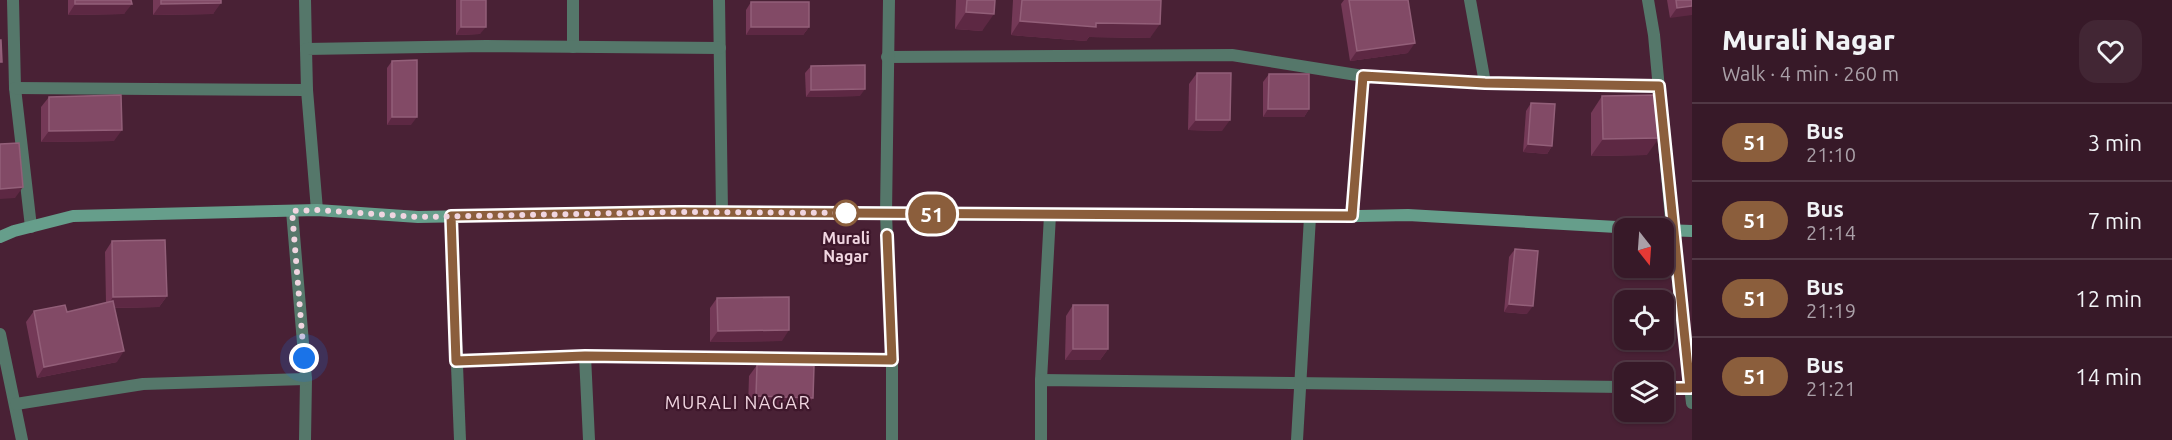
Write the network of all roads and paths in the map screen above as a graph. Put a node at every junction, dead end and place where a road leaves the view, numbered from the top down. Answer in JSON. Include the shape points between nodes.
{"nodes":[{"id":1,"x":13,"y":0,"type":"edge"},
{"id":2,"x":305,"y":0,"type":"edge"},
{"id":3,"x":573,"y":0,"type":"edge"},
{"id":4,"x":719,"y":0,"type":"edge"},
{"id":5,"x":889,"y":0,"type":"edge"},
{"id":6,"x":1470,"y":0,"type":"edge"},
{"id":7,"x":1648,"y":0,"type":"edge"},
{"id":8,"x":573,"y":47,"type":"junction"},
{"id":9,"x":720,"y":48,"type":"junction"},
{"id":10,"x":306,"y":49,"type":"junction"},
{"id":11,"x":887,"y":57,"type":"junction"},
{"id":12,"x":1363,"y":76,"type":"junction"},
{"id":13,"x":1485,"y":83,"type":"junction"},
{"id":14,"x":1659,"y":86,"type":"junction"},
{"id":15,"x":15,"y":88,"type":"junction"},
{"id":16,"x":307,"y":90,"type":"junction"},
{"id":17,"x":317,"y":210,"type":"junction"},
{"id":18,"x":292,"y":211,"type":"junction"},
{"id":19,"x":722,"y":212,"type":"junction"},
{"id":20,"x":886,"y":214,"type":"junction"},
{"id":21,"x":1050,"y":215,"type":"junction"},
{"id":22,"x":451,"y":216,"type":"junction"},
{"id":23,"x":1352,"y":216,"type":"junction"},
{"id":24,"x":1310,"y":217,"type":"junction"},
{"id":25,"x":1667,"y":218,"type":"edge"},
{"id":26,"x":31,"y":227,"type":"junction"},
{"id":27,"x":1614,"y":227,"type":"edge"},
{"id":28,"x":1674,"y":230,"type":"edge"},
{"id":29,"x":1692,"y":231,"type":"edge"},
{"id":30,"x":0,"y":237,"type":"edge"},
{"id":31,"x":1674,"y":273,"type":"edge"},
{"id":32,"x":0,"y":334,"type":"edge"},
{"id":33,"x":585,"y":356,"type":"junction"},
{"id":34,"x":892,"y":360,"type":"junction"},
{"id":35,"x":456,"y":361,"type":"junction"},
{"id":36,"x":306,"y":379,"type":"junction"},
{"id":37,"x":1041,"y":380,"type":"junction"},
{"id":38,"x":6,"y":381,"type":"edge"},
{"id":39,"x":1300,"y":383,"type":"junction"},
{"id":40,"x":1614,"y":387,"type":"edge"},
{"id":41,"x":1674,"y":388,"type":"edge"},
{"id":42,"x":1690,"y":388,"type":"junction"},
{"id":43,"x":1692,"y":403,"type":"edge"},
{"id":44,"x":16,"y":404,"type":"junction"},
{"id":45,"x":22,"y":440,"type":"edge"},
{"id":46,"x":305,"y":440,"type":"edge"},
{"id":47,"x":460,"y":440,"type":"edge"},
{"id":48,"x":589,"y":440,"type":"edge"},
{"id":49,"x":892,"y":440,"type":"edge"},
{"id":50,"x":1041,"y":440,"type":"edge"},
{"id":51,"x":1297,"y":440,"type":"edge"}],
"edges":[{"from":1,"to":15,"type":"street"},
{"from":2,"to":10,"type":"street"},
{"from":3,"to":8,"type":"street"},
{"from":4,"to":9,"type":"street"},
{"from":5,"to":11,"type":"street"},
{"from":6,"to":13,"type":"street"},
{"from":7,"to":14,"type":"street"},
{"from":8,"to":9,"type":"street"},
{"from":8,"to":10,"type":"street"},
{"from":9,"to":19,"type":"street"},
{"from":10,"to":16,"type":"street"},
{"from":11,"to":12,"type":"street","via":[[1232,55]]},
{"from":11,"to":20,"type":"street"},
{"from":12,"to":13,"type":"street"},
{"from":12,"to":23,"type":"street"},
{"from":13,"to":14,"type":"street"},
{"from":14,"to":25,"type":"street"},
{"from":15,"to":16,"type":"street"},
{"from":15,"to":26,"type":"street"},
{"from":16,"to":17,"type":"street"},
{"from":17,"to":18,"type":"main road"},
{"from":17,"to":22,"type":"main road"},
{"from":18,"to":26,"type":"main road","via":[[73,216]]},
{"from":18,"to":36,"type":"street"},
{"from":19,"to":20,"type":"main road"},
{"from":19,"to":22,"type":"main road"},
{"from":20,"to":21,"type":"main road"},
{"from":20,"to":34,"type":"street"},
{"from":21,"to":24,"type":"main road"},
{"from":21,"to":37,"type":"street"},
{"from":22,"to":35,"type":"street"},
{"from":23,"to":24,"type":"main road"},
{"from":23,"to":27,"type":"main road","via":[[1408,215]]},
{"from":24,"to":39,"type":"street"},
{"from":26,"to":30,"type":"main road"},
{"from":28,"to":29,"type":"main road"},
{"from":31,"to":42,"type":"street"},
{"from":32,"to":38,"type":"street"},
{"from":33,"to":34,"type":"street"},
{"from":33,"to":35,"type":"street"},
{"from":33,"to":48,"type":"street"},
{"from":34,"to":49,"type":"street"},
{"from":35,"to":47,"type":"street"},
{"from":36,"to":44,"type":"street","via":[[143,384]]},
{"from":36,"to":46,"type":"street"},
{"from":37,"to":39,"type":"street"},
{"from":37,"to":50,"type":"street"},
{"from":38,"to":44,"type":"street"},
{"from":39,"to":40,"type":"street"},
{"from":39,"to":51,"type":"street"},
{"from":41,"to":42,"type":"street"},
{"from":42,"to":43,"type":"street"},
{"from":44,"to":45,"type":"street"}]}
